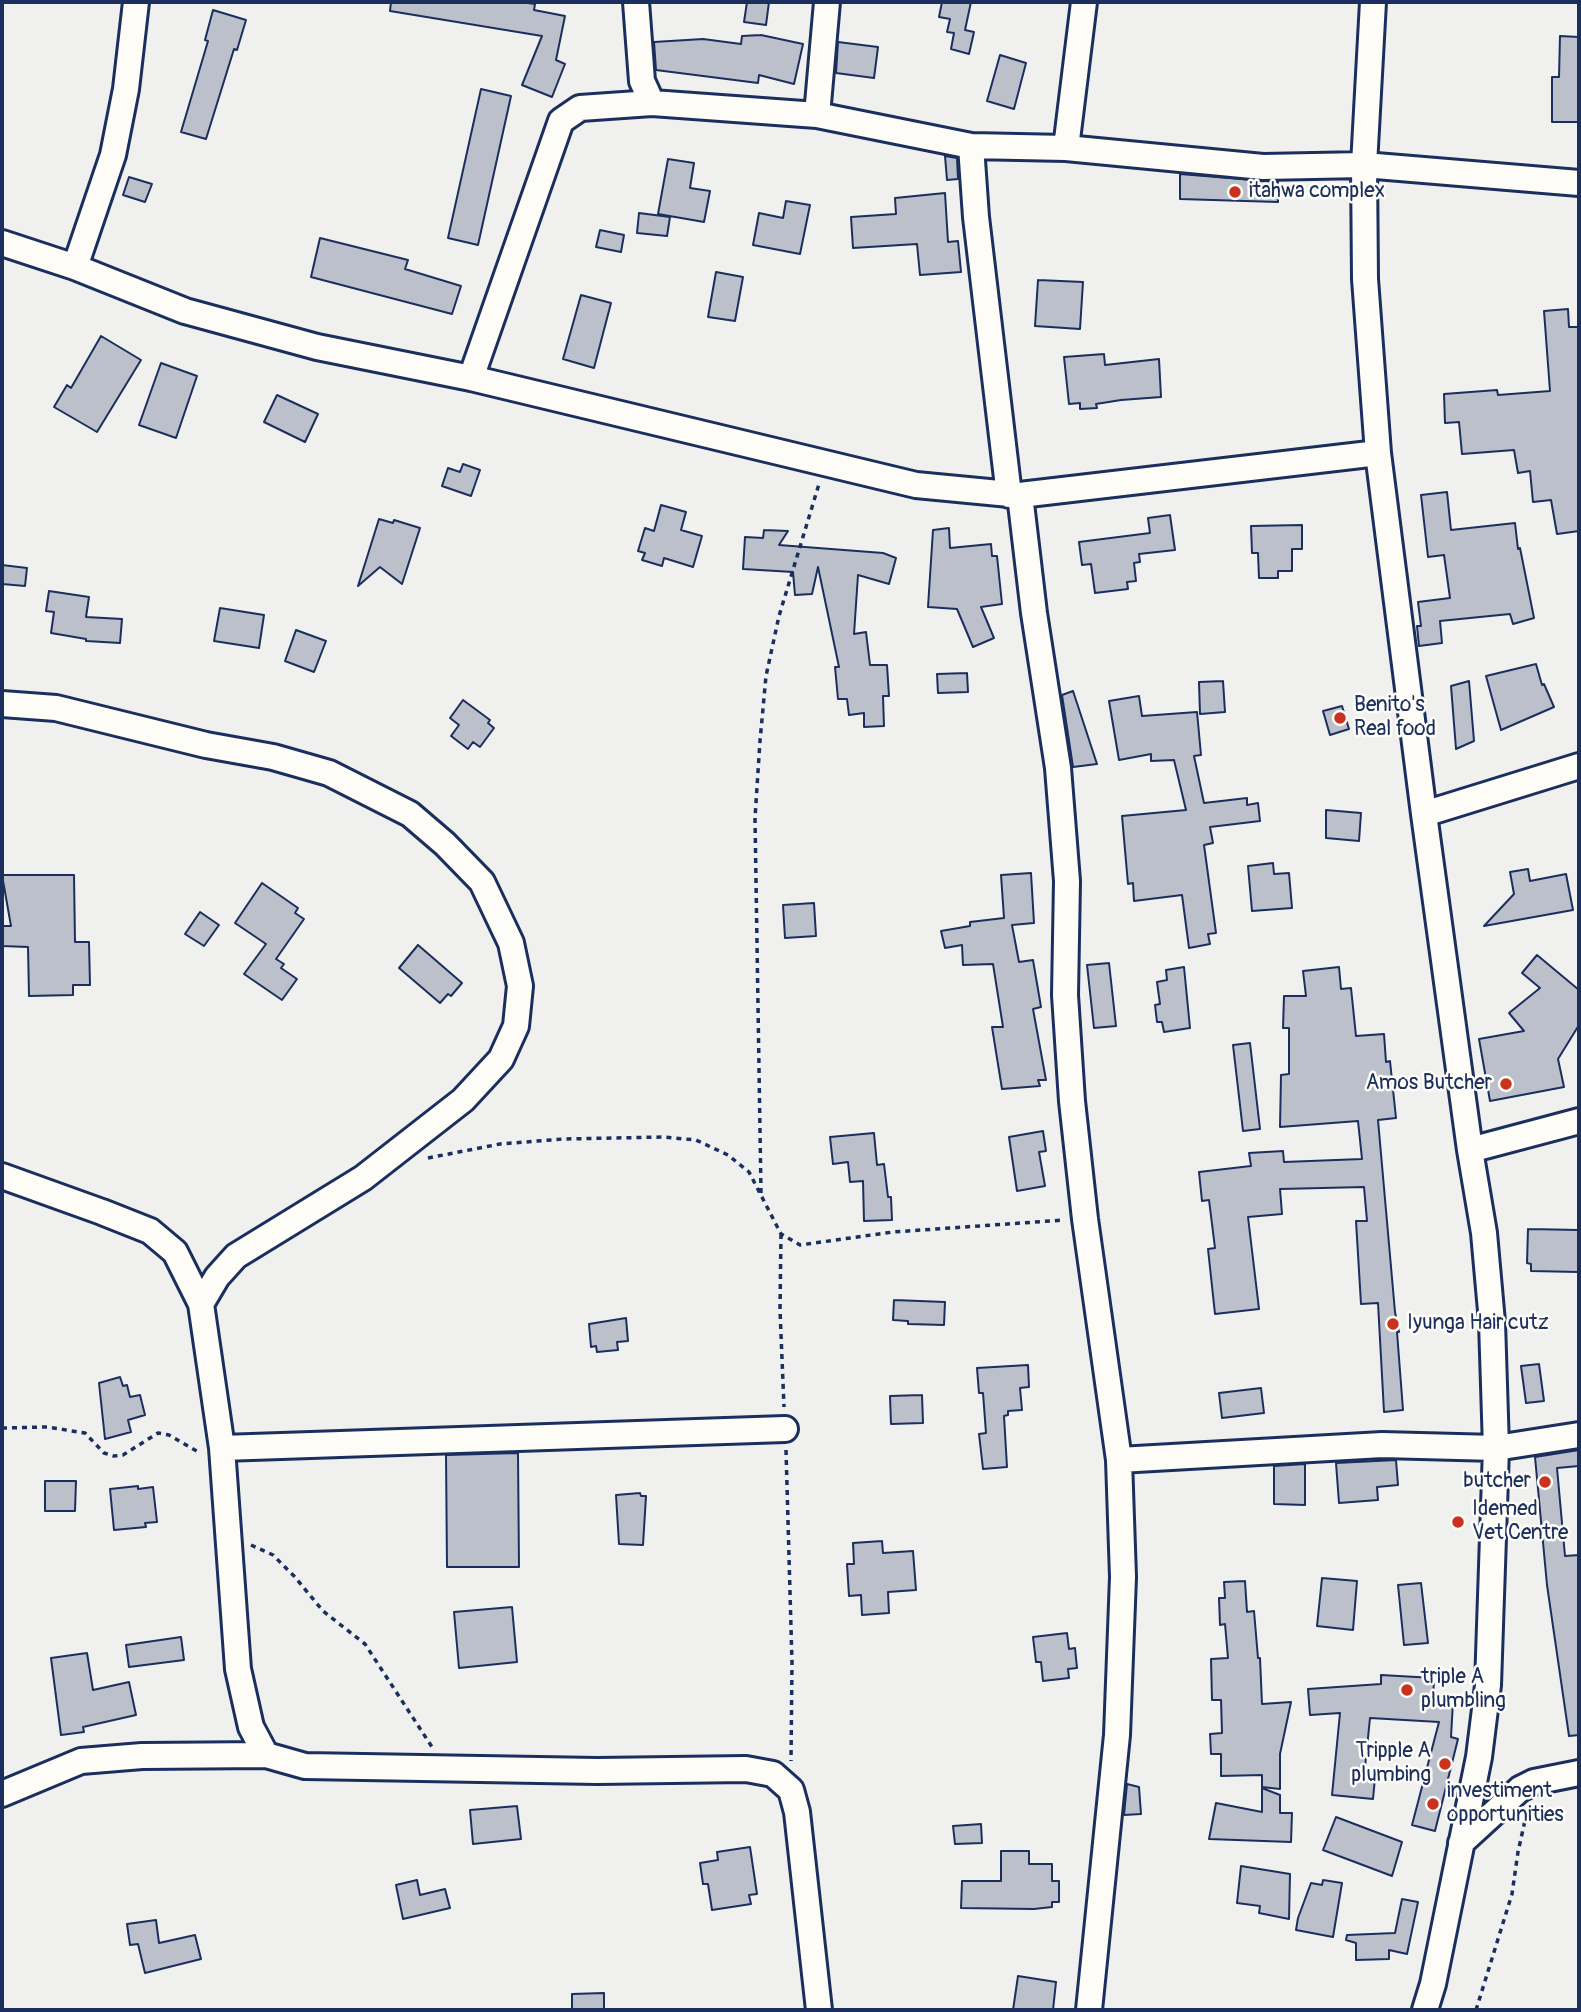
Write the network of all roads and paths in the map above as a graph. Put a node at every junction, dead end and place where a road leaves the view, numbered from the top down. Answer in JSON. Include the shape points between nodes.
{"nodes":[{"id":1,"x":135,"y":2,"type":"edge"},
{"id":2,"x":636,"y":2,"type":"edge"},
{"id":3,"x":827,"y":2,"type":"edge"},
{"id":4,"x":1084,"y":2,"type":"edge"},
{"id":5,"x":1373,"y":2,"type":"edge"},
{"id":6,"x":652,"y":103,"type":"junction"},
{"id":7,"x":817,"y":115,"type":"junction"},
{"id":8,"x":971,"y":146,"type":"junction"},
{"id":9,"x":1066,"y":148,"type":"junction"},
{"id":10,"x":1364,"y":165,"type":"junction"},
{"id":11,"x":1579,"y":184,"type":"edge"},
{"id":12,"x":2,"y":243,"type":"edge"},
{"id":13,"x":75,"y":267,"type":"junction"},
{"id":14,"x":471,"y":378,"type":"junction"},
{"id":15,"x":1378,"y":453,"type":"junction"},
{"id":16,"x":825,"y":465,"type":"junction"},
{"id":17,"x":1014,"y":495,"type":"junction"},
{"id":18,"x":2,"y":704,"type":"edge"},
{"id":19,"x":1579,"y":765,"type":"edge"},
{"id":20,"x":1424,"y":814,"type":"junction"},
{"id":21,"x":1579,"y":1121,"type":"edge"},
{"id":22,"x":1470,"y":1150,"type":"junction"},
{"id":23,"x":427,"y":1158,"type":"dead end"},
{"id":24,"x":4,"y":1178,"type":"edge"},
{"id":25,"x":761,"y":1195,"type":"junction"},
{"id":26,"x":1085,"y":1219,"type":"junction"},
{"id":27,"x":780,"y":1234,"type":"junction"},
{"id":28,"x":201,"y":1304,"type":"junction"},
{"id":29,"x":2,"y":1428,"type":"edge"},
{"id":30,"x":785,"y":1429,"type":"junction"},
{"id":31,"x":1579,"y":1435,"type":"edge"},
{"id":32,"x":1496,"y":1448,"type":"junction"},
{"id":33,"x":223,"y":1459,"type":"junction"},
{"id":34,"x":1119,"y":1460,"type":"junction"},
{"id":35,"x":230,"y":1536,"type":"junction"},
{"id":36,"x":267,"y":1755,"type":"junction"},
{"id":37,"x":446,"y":1769,"type":"junction"},
{"id":38,"x":1579,"y":1773,"type":"edge"},
{"id":39,"x":1534,"y":1782,"type":"junction"},
{"id":40,"x":791,"y":1790,"type":"junction"},
{"id":41,"x":2,"y":1794,"type":"edge"},
{"id":42,"x":1461,"y":1843,"type":"junction"},
{"id":43,"x":819,"y":2010,"type":"edge"},
{"id":44,"x":1089,"y":2010,"type":"edge"},
{"id":45,"x":1425,"y":2010,"type":"edge"},
{"id":46,"x":1476,"y":2010,"type":"edge"}],
"edges":[{"from":1,"to":13,"type":"street","via":[[113,155]]},
{"from":2,"to":6,"type":"street","via":[[642,81]]},
{"from":3,"to":7,"type":"street"},
{"from":4,"to":9,"type":"street"},
{"from":5,"to":10,"type":"street"},
{"from":6,"to":7,"type":"street"},
{"from":6,"to":14,"type":"street","via":[[580,108],[561,121]]},
{"from":7,"to":8,"type":"street"},
{"from":8,"to":9,"type":"street"},
{"from":8,"to":17,"type":"street","via":[[976,217]]},
{"from":9,"to":10,"type":"street","via":[[1263,167]]},
{"from":10,"to":11,"type":"street"},
{"from":10,"to":15,"type":"street","via":[[1365,279]]},
{"from":12,"to":13,"type":"street"},
{"from":13,"to":14,"type":"street","via":[[185,311],[317,347]]},
{"from":14,"to":16,"type":"street"},
{"from":15,"to":17,"type":"street"},
{"from":15,"to":20,"type":"street"},
{"from":16,"to":17,"type":"street","via":[[916,485]]},
{"from":16,"to":25,"type":"path","via":[[779,616],[766,676],[760,741],[755,818]]},
{"from":17,"to":26,"type":"street","via":[[1060,793],[1068,881],[1065,995]]},
{"from":18,"to":28,"type":"street","via":[[57,708],[273,757],[328,774],[410,814],[445,844],[482,882],[511,943],[520,986],[516,1026],[501,1059],[463,1100],[363,1178],[236,1256]]},
{"from":19,"to":20,"type":"street"},
{"from":20,"to":22,"type":"street"},
{"from":21,"to":22,"type":"street"},
{"from":22,"to":32,"type":"street","via":[[1484,1233]]},
{"from":23,"to":25,"type":"path","via":[[499,1144],[563,1139],[696,1140],[728,1155],[749,1172]]},
{"from":24,"to":28,"type":"street","via":[[150,1231],[175,1252]]},
{"from":25,"to":27,"type":"path"},
{"from":26,"to":27,"type":"path","via":[[892,1232],[800,1245]]},
{"from":26,"to":34,"type":"street"},
{"from":27,"to":30,"type":"path"},
{"from":28,"to":33,"type":"street"},
{"from":29,"to":33,"type":"path","via":[[47,1427],[85,1433],[104,1453],[114,1456],[158,1433]]},
{"from":30,"to":33,"type":"street"},
{"from":30,"to":40,"type":"path"},
{"from":31,"to":32,"type":"street"},
{"from":32,"to":34,"type":"street","via":[[1382,1445]]},
{"from":32,"to":42,"type":"street","via":[[1488,1685]]},
{"from":33,"to":35,"type":"street"},
{"from":34,"to":44,"type":"street","via":[[1123,1577],[1117,1735]]},
{"from":35,"to":36,"type":"street","via":[[238,1669],[251,1727]]},
{"from":35,"to":37,"type":"path","via":[[273,1555],[318,1606],[365,1644]]},
{"from":36,"to":37,"type":"street","via":[[305,1766]]},
{"from":36,"to":41,"type":"street","via":[[81,1761]]},
{"from":37,"to":40,"type":"street","via":[[746,1769],[773,1774]]},
{"from":38,"to":39,"type":"street"},
{"from":39,"to":42,"type":"street","via":[[1520,1789]]},
{"from":39,"to":46,"type":"path","via":[[1512,1894]]},
{"from":40,"to":43,"type":"street"},
{"from":42,"to":45,"type":"street"}]}
